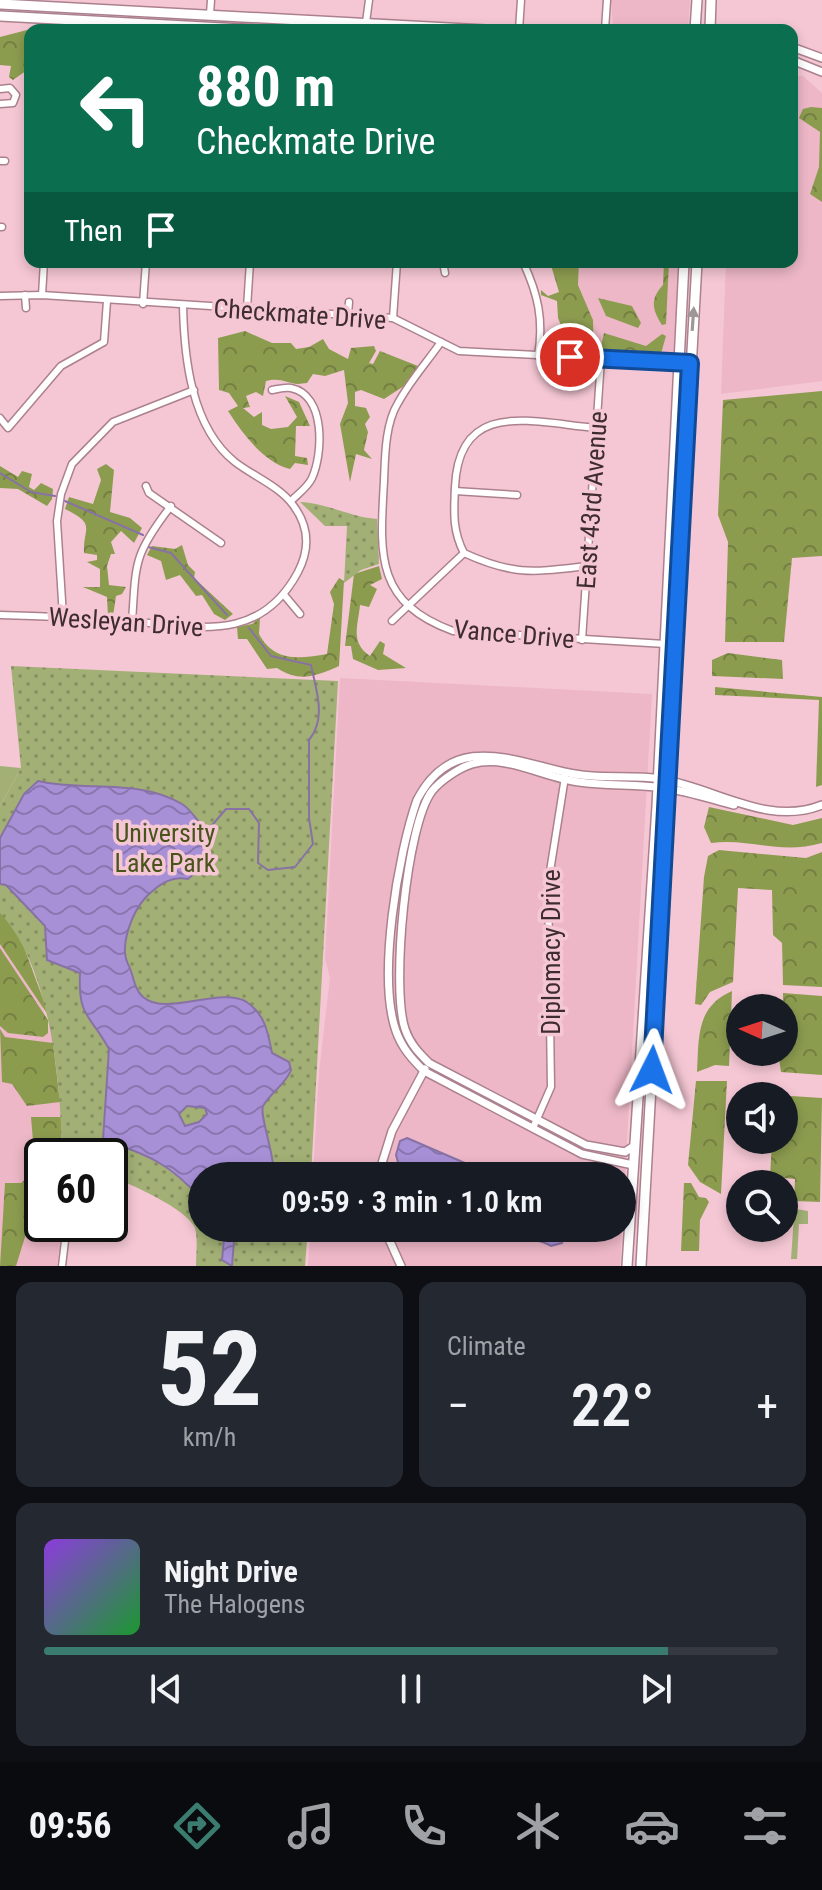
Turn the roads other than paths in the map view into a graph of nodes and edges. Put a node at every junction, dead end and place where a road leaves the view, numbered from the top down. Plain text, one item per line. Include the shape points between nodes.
1 (211, 0) edge
2 (369, 0) edge
3 (521, 0) edge
4 (607, 0) edge
5 (697, 0) edge
6 (711, 0) edge
7 (53, 3) edge
8 (0, 4) edge
9 (307, 8) dead end
10 (210, 14) junction
11 (0, 16) edge
12 (305, 20) junction
13 (51, 24) edge
14 (340, 24) edge
15 (366, 24) edge
16 (519, 24) edge
17 (605, 24) edge
18 (695, 24) edge
19 (710, 24) edge
20 (798, 49) edge
21 (822, 58) edge
22 (798, 62) edge
23 (822, 72) edge
24 (0, 89) edge
25 (0, 104) edge
26 (44, 268) edge
27 (146, 268) edge
28 (250, 268) edge
29 (397, 268) edge
30 (444, 268) edge
31 (526, 268) edge
32 (684, 268) edge
33 (696, 268) edge
34 (445, 273) dead end
35 (25, 295) junction
36 (42, 295) junction
37 (0, 296) edge
38 (107, 301) junction
39 (349, 302) dead end
40 (143, 304) junction
41 (183, 305) junction
42 (26, 308) dead end
43 (247, 308) junction
44 (348, 314) junction
45 (393, 318) junction
46 (441, 342) junction
47 (538, 356) junction
48 (601, 359) junction
49 (684, 363) junction
50 (194, 390) junction
51 (272, 390) dead end
52 (0, 418) edge
53 (597, 428) junction
54 (146, 486) dead end
55 (455, 491) junction
56 (517, 495) dead end
57 (291, 501) junction
58 (171, 506) junction
59 (221, 543) dead end
60 (464, 553) junction
61 (587, 566) junction
62 (285, 596) junction
63 (407, 607) junction
64 (300, 614) dead end
65 (0, 615) edge
66 (63, 617) junction
67 (392, 621) dead end
68 (132, 622) junction
69 (582, 640) junction
70 (668, 644) junction
71 (566, 776) junction
72 (662, 783) junction
73 (822, 805) edge
74 (429, 1063) junction
75 (424, 1071) junction
76 (537, 1120) junction
77 (533, 1128) junction
78 (634, 1146) junction
79 (382, 1162) edge
80 (619, 1162) edge
81 (633, 1162) edge
82 (65, 1242) edge
83 (390, 1242) edge
84 (628, 1242) edge
85 (62, 1266) edge
86 (401, 1266) edge
87 (627, 1266) edge
88 (641, 1266) edge

1 - 10 street
2 - 15 street
3 - 16 street
4 - 17 street
5 - 18 main road
6 - 19 main road
7 - 8 main road
7 - 10 main road
9 - 12 street
10 - 12 main road
11 - 13 main road
12 - 14 main road
20 - 21 street
22 - 23 street
24 - 25 street via 10,88 16,95 13,103
26 - 36 street
27 - 40 street
28 - 43 street
29 - 45 street
30 - 34 street
31 - 47 street via 538,294 543,330
32 - 49 main road
49 -> 33 main road
35 - 36 street, Checkmate Drive
35 - 37 street, Checkmate Drive
35 - 42 street
36 - 38 street, Checkmate Drive
38 - 40 street, Checkmate Drive
38 - 52 street via 104,342 61,366 8,428
39 - 44 street
40 - 41 street, Checkmate Drive
41 - 43 street, Checkmate Drive
41 - 50 street via 184,348
43 - 44 street, Checkmate Drive
44 - 45 street, Checkmate Drive
45 - 46 street, Checkmate Drive
46 - 47 street, Checkmate Drive via 459,351
46 - 63 street, Vance Drive via 396,405 385,449 381,553 389,581
47 - 48 street, Checkmate Drive
48 - 49 street, Checkmate Drive
48 - 53 street, East 43rd Avenue
49 - 70 main road
50 - 57 street via 212,436 233,460
50 - 66 street via 113,422 72,464 57,521
51 - 57 street via 292,388 306,396 320,433 311,481
53 - 55 street via 509,419 488,424 469,436 462,450
53 - 61 street, East 43rd Avenue
54 - 58 street
55 - 56 street
55 - 60 street via 454,524
57 - 62 street, Wesleyan Drive via 307,541 305,558
58 - 59 street
58 - 68 street via 136,558
60 - 61 street via 498,568 531,573
60 - 63 street
61 - 69 street, East 43rd Avenue
62 - 64 street
62 - 68 street, Wesleyan Drive via 259,615 215,629
63 - 67 street
63 - 69 street, Vance Drive via 429,623 453,631
65 - 66 street, Wesleyan Drive
66 - 68 street, Wesleyan Drive
69 - 70 street, Vance Drive
70 - 72 main road
71 - 72 street
71 - 74 street via 480,762 440,783 425,803 403,911 399,990 409,1039
71 - 75 street via 498,754 481,754 434,776 417,800 393,910 390,990 401,1043
71 - 76 street, Diplomacy Drive via 548,884 551,1087
72 - 73 street via 785,812
72 - 78 main road
72 - 88 main road
74 - 75 street
74 - 76 street
75 - 77 street
75 - 79 street via 390,1134
76 - 77 street, Diplomacy Drive
76 - 78 street via 600,1149 625,1152
77 - 80 street via 582,1154
78 - 81 main road
82 - 85 street
83 - 86 street
84 - 87 main road

